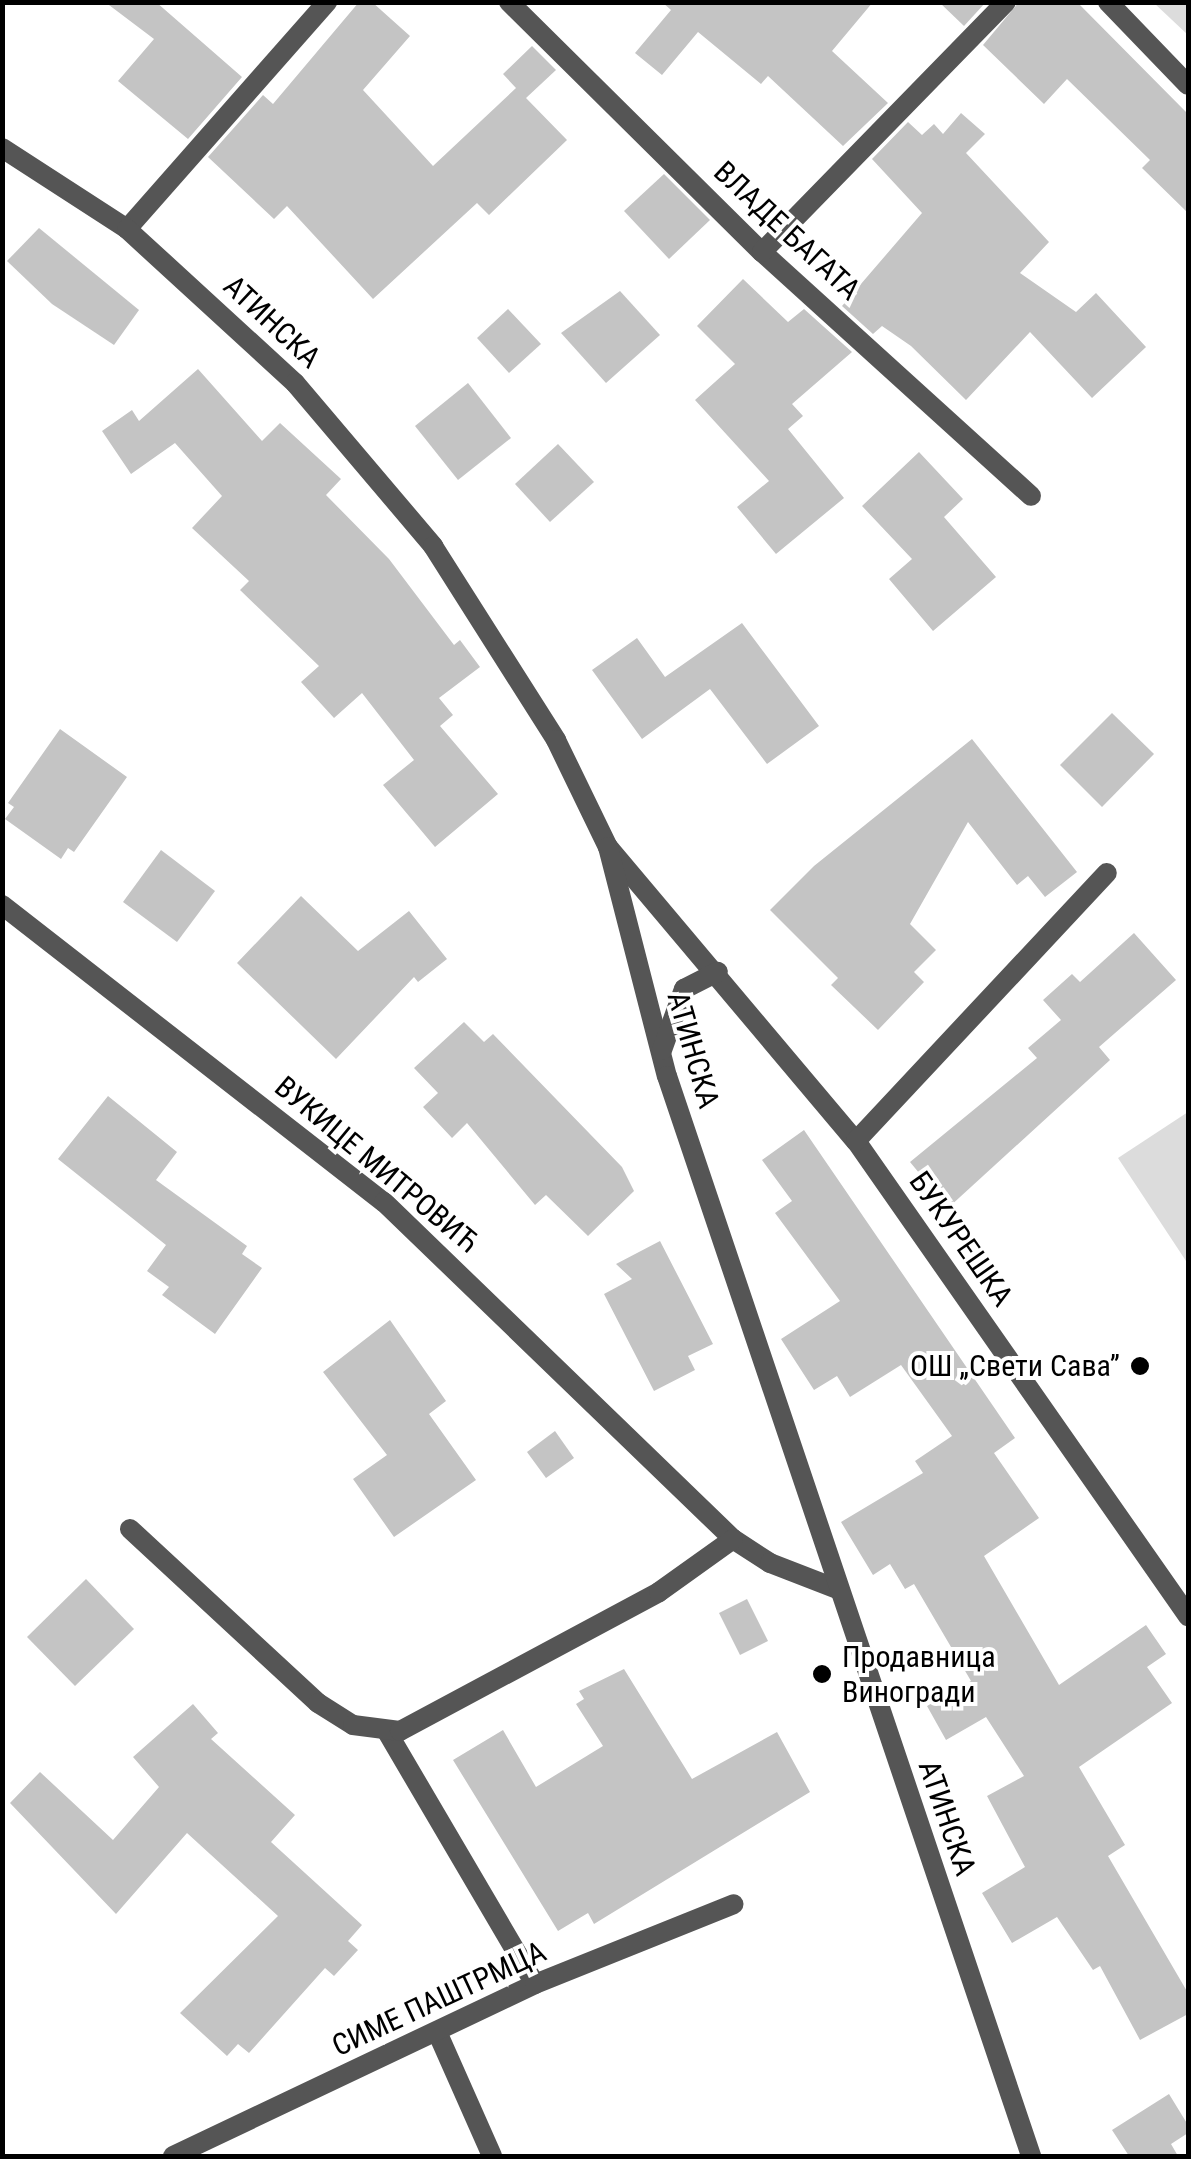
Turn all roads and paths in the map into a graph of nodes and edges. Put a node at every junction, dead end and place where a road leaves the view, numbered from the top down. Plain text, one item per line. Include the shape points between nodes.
1 (328, 2) edge
2 (509, 2) edge
3 (1006, 2) edge
4 (1108, 2) edge
5 (1188, 85) edge
6 (2, 148) edge
7 (127, 229) junction
8 (762, 252) junction
9 (1031, 496) dead end
10 (608, 848) junction
11 (1107, 873) dead end
12 (2, 905) edge
13 (718, 972) junction
14 (660, 1054) junction
15 (856, 1142) junction
16 (130, 1529) dead end
17 (733, 1540) junction
18 (837, 1588) junction
19 (1188, 1616) edge
20 (386, 1730) junction
21 (734, 1904) dead end
22 (535, 1984) junction
23 (438, 2034) junction
24 (173, 2156) edge
25 (492, 2156) edge
26 (1031, 2156) edge

1 - 7 street
2 - 8 street, ВЛАДЕ БАГАТА
3 - 8 street
4 - 5 street
6 - 7 street, АТИНСКА
7 - 10 street, АТИНСКА via 295,383 433,546 556,740
8 - 9 street, ВЛАДЕ БАГАТА
10 - 13 street, БУКУРЕШКА
10 - 14 street, АТИНСКА
11 - 15 street
12 - 17 street, ВУКИЦЕ МИТРОВИЋ via 384,1202
13 - 14 street via 684,989
13 - 15 street, БУКУРЕШКА
14 - 18 street, АТИНСКА
15 - 19 street, БУКУРЕШКА
16 - 20 street via 318,1703 353,1725
17 - 18 street, ВУКИЦЕ МИТРОВИЋ via 770,1563
17 - 20 street via 659,1592 423,1721
18 - 26 street, АТИНСКА
20 - 22 street
21 - 22 street, СИМЕ ПАШТРМЦА
22 - 23 street, СИМЕ ПАШТРМЦА
23 - 24 street, СИМЕ ПАШТРМЦА
23 - 25 street

